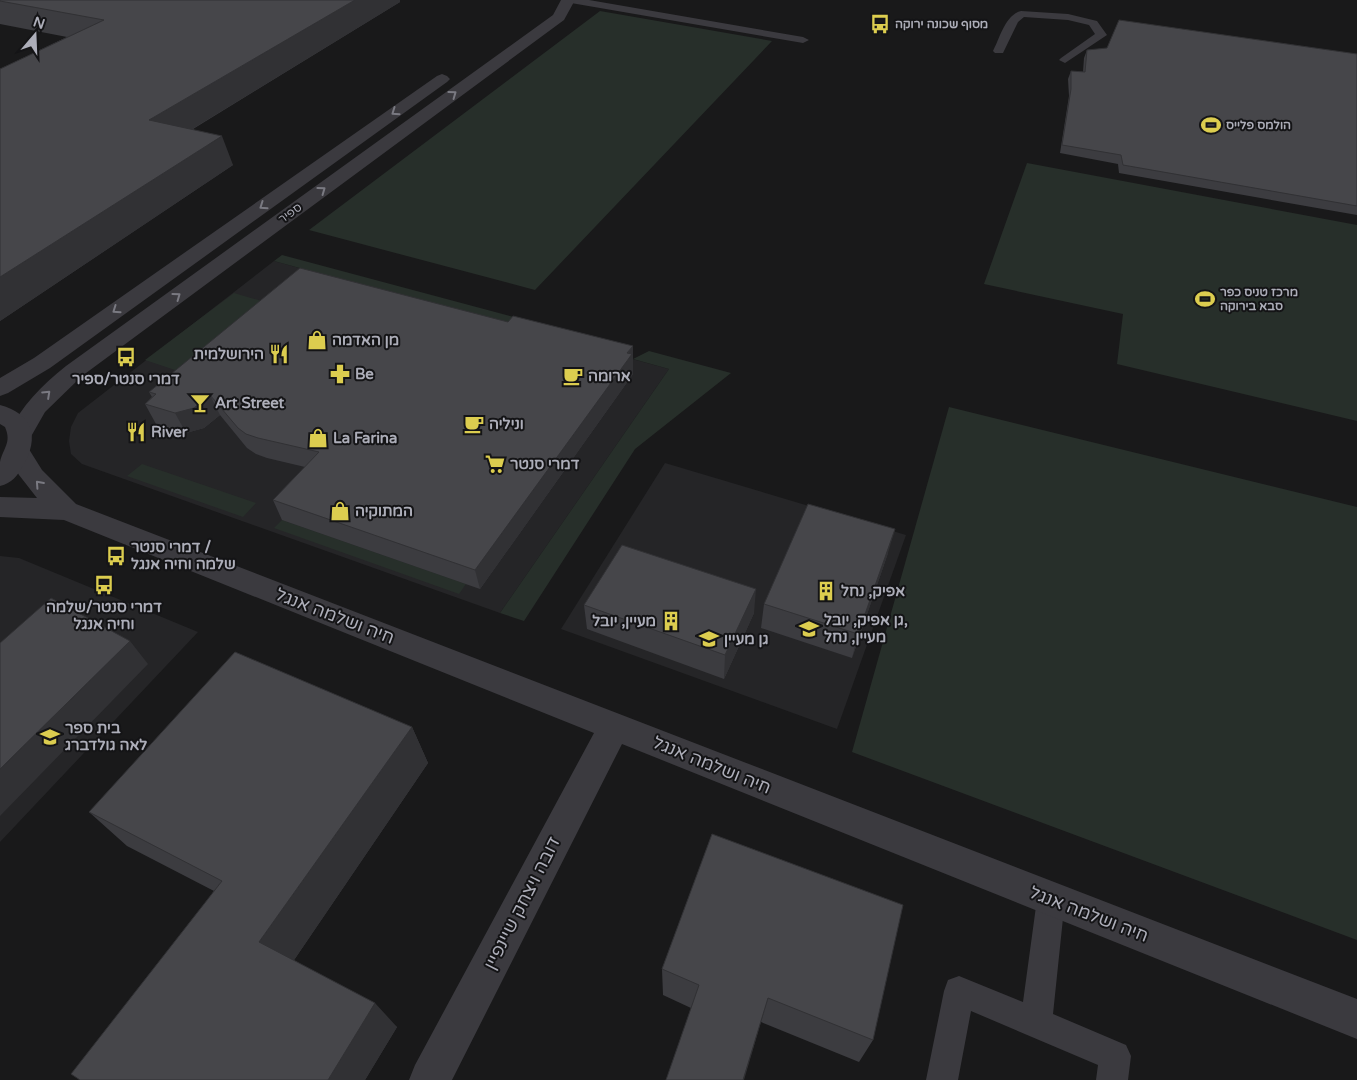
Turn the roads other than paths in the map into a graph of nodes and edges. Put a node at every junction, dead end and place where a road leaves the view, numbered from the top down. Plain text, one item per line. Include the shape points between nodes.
1 (569, 0) edge
2 (528, 18) dead end
3 (803, 40) dead end
4 (1000, 51) dead end
5 (1065, 60) dead end
6 (455, 70) dead end
7 (0, 388) edge
8 (0, 413) edge
9 (19, 443) junction
10 (0, 477) edge
11 (0, 507) edge
12 (67, 511) junction
13 (614, 727) junction
14 (1051, 899) junction
15 (1357, 1019) edge
16 (1036, 1024) junction
17 (430, 1080) edge
18 (942, 1080) edge
19 (1112, 1080) edge

1 - 2 street
1 - 3 lane
9 -> 1 street, ספיר via 28,417 44,396 74,371 559,17
4 - 5 lane via 1013,20 1021,14 1092,23 1102,35
6 -> 7 street, ספיר via 42,363
8 - 9 street, חיה ושלמה אנגל via 13,421
9 - 10 street, ספיר via 8,469
12 -> 9 street, חיה ושלמה אנגל via 38,484 24,464
11 - 12 street, חיה ושלמה אנגל
12 - 13 street, חיה ושלמה אנגל
13 - 14 street, חיה ושלמה אנגל
13 - 17 street, דובה ויצחק שיינפיין
14 - 15 street, חיה ושלמה אנגל
14 - 16 lane
16 - 18 lane via 959,991
16 - 19 lane via 1115,1056

